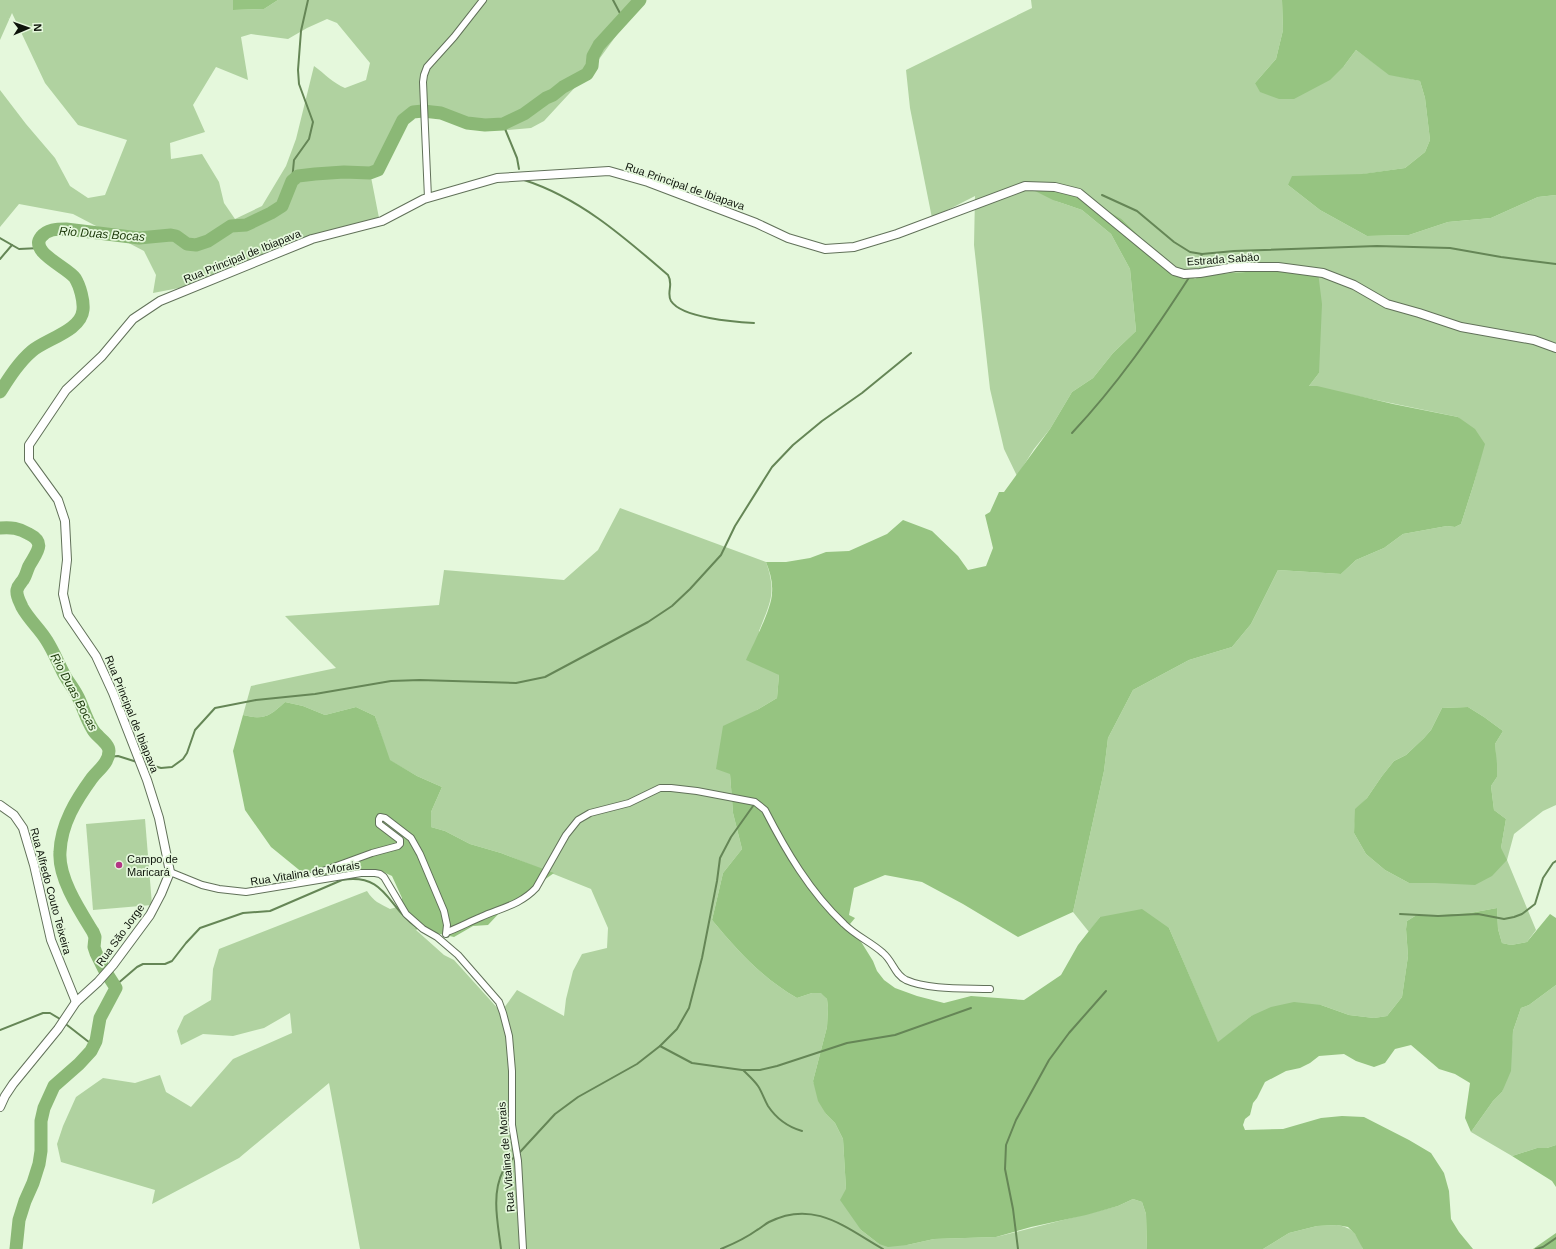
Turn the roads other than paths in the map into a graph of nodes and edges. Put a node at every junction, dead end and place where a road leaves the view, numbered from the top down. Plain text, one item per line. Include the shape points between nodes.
1 (483, 0) edge
2 (428, 198) junction
3 (960, 211) joint
4 (1556, 348) edge
5 (0, 805) edge
6 (170, 872) junction
7 (294, 884) junction
8 (447, 932) junction
9 (442, 941) junction
10 (990, 989) dead end
11 (76, 1002) junction
12 (0, 1107) edge
13 (523, 1249) edge

1 - 2 street via 425,72 423,79
2 - 3 street, Rua Principal de Ibiapava via 497,178 609,172 648,182 756,223 788,238 825,249 854,247
2 - 6 street, Rua Principal de Ibiapava via 382,221 312,239 160,300 133,319 102,356 66,390 29,445 29,460 58,500 65,521 66,560 63,594 68,615 96,656 114,693 159,818
3 - 4 street, Estrada Sabäo via 1025,186 1055,187 1079,193 1174,271 1184,274 1235,267 1278,267 1323,273 1354,285 1387,304 1461,327 1534,340
5 - 11 street, Rua Alfredo Couto Teixeira via 14,814 23,828 34,865 50,940
6 - 7 street, Rua Vitalina de Morais via 202,885 237,892
6 - 11 street, Rua São Jorge via 150,915 113,966
7 - 8 street via 320,872 398,846 400,840 379,824 378,819 385,818 411,838 420,854 444,911
7 - 9 street, Rua Vitalina de Morais via 361,873 380,874 387,880 402,910 423,929
8 - 9 street
8 - 10 street via 522,901 531,894 566,835 581,818 590,813 629,803 660,788 671,788 741,799 760,805 792,860 822,902 854,932 885,954 895,971 906,980 937,986
9 - 13 street, Rua Vitalina de Morais via 472,971 498,1002 503,1013 509,1036 512,1125 518,1161
11 - 12 street via 58,1029 12,1084

